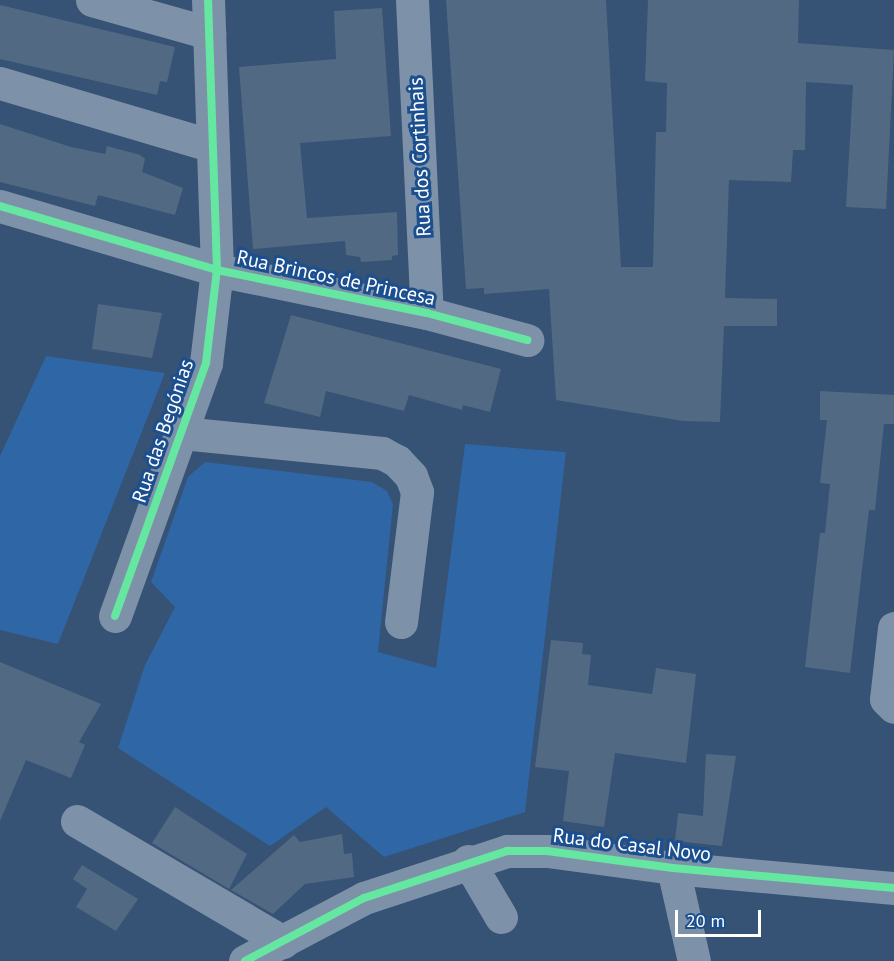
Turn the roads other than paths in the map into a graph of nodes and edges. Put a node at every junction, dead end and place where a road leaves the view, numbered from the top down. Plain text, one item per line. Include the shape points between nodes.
1 (92, 0) edge
2 (208, 0) edge
3 (412, 0) edge
4 (209, 33) junction
5 (0, 83) edge
6 (213, 146) junction
7 (0, 206) edge
8 (217, 270) junction
9 (427, 313) junction
10 (527, 340) dead end
11 (182, 433) junction
12 (116, 616) dead end
13 (401, 622) dead end
14 (894, 628) edge
15 (894, 707) edge
16 (77, 821) dead end
17 (468, 861) junction
18 (673, 868) junction
19 (894, 888) edge
20 (501, 917) dead end
21 (284, 942) junction
22 (245, 961) edge
23 (694, 961) edge

1 - 4 street
2 - 4 street, Rua das Begónias
3 - 9 street, Rua dos Cortinhais
4 - 6 street, Rua das Begónias
5 - 6 street
6 - 8 street, Rua das Begónias
7 - 8 street, Rua Brincos de Princesa
8 - 9 street, Rua Brincos de Princesa
8 - 11 street, Rua das Begónias via 206,363
9 - 10 street, Rua Brincos de Princesa
11 - 12 street, Rua das Begónias
11 - 13 street via 382,453 398,461 411,476 417,492
14 - 15 street via 886,699
16 - 21 street
17 - 18 street, Rua do Casal Novo via 507,851 547,851
17 - 20 street
17 - 21 street, Rua do Casal Novo via 364,898
18 - 19 street, Rua do Casal Novo
18 - 23 street
21 - 22 street, Rua do Casal Novo

